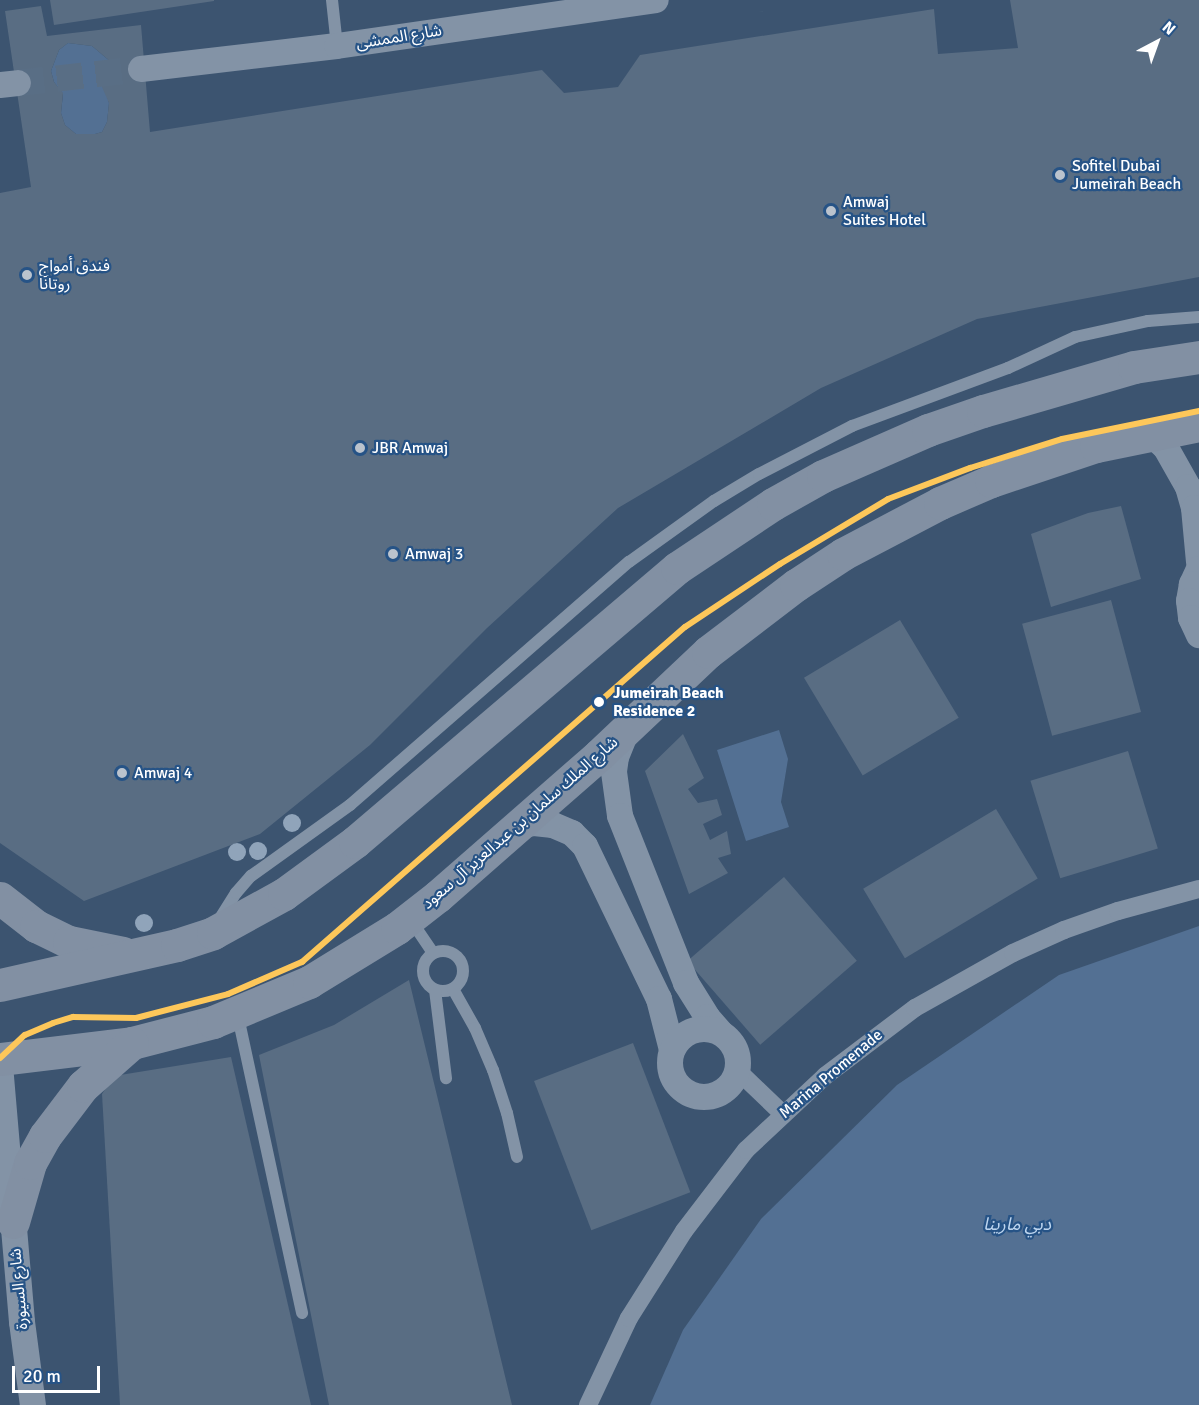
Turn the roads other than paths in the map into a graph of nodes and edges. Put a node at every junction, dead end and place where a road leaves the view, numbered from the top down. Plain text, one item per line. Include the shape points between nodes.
1 (332, 0) edge
2 (656, 0) edge
3 (337, 46) junction
4 (141, 69) tunnel mouth
5 (1199, 317) edge
6 (1199, 357) edge
7 (1199, 425) edge
8 (1150, 433) junction
9 (1199, 562) edge
10 (1199, 569) edge
11 (1199, 635) edge
12 (627, 730) junction
13 (516, 827) junction
14 (1199, 890) edge
15 (0, 898) edge
16 (409, 919) junction
17 (213, 933) junction
18 (433, 953) junction
19 (140, 955) junction
20 (0, 985) edge
21 (453, 989) junction
22 (435, 990) junction
23 (237, 1012) junction
24 (720, 1032) junction
25 (132, 1043) junction
26 (672, 1050) junction
27 (0, 1059) edge
28 (0, 1065) edge
29 (738, 1071) junction
30 (446, 1078) dead end
31 (782, 1113) junction
32 (517, 1157) dead end
33 (13, 1222) junction
34 (302, 1313) dead end
35 (33, 1405) edge
36 (588, 1405) edge

1 - 3 lane
2 - 3 street, شارع الممشى
3 - 4 street, شارع الممشى
5 - 17 lane via 1148,321 1075,337 1008,368 852,426 714,501 629,562 350,805 251,876 236,893
6 - 17 main road via 1134,367 950,422 875,452 773,504 677,568 632,604 337,855 284,894
7 - 8 main road, شارع الملك سلمان بن عبدالعزيز آل سعود
8 - 9 street via 1166,448 1188,487
8 - 12 main road, شارع الملك سلمان بن عبدالعزيز آل سعود via 1043,462 991,481 843,554 708,652
10 - 11 street via 1189,601
12 - 13 main road, شارع الملك سلمان بن عبدالعزيز آل سعود
12 - 24 street via 614,772 620,816 686,983
13 - 16 main road, شارع الملك سلمان بن عبدالعزيز آل سعود
13 - 26 street via 534,823 554,825 572,833 585,846 659,999
14 - 31 street, Marina Promenade via 1064,930 963,978 868,1040
15 - 19 main road via 36,926 69,942
16 - 18 lane
16 - 23 main road, شارع الملك سلمان بن عبدالعزيز آل سعود via 309,981
17 - 19 main road
18 - 21 lane via 451,952 463,965 459,983
18 - 22 lane via 422,968 428,985
19 - 20 main road
21 - 22 lane
21 - 32 lane via 493,1070
22 - 30 lane
23 - 25 main road, شارع الملك سلمان بن عبدالعزيز آل سعود
23 - 34 lane
24 - 26 street via 697,1029 687,1033
24 - 29 street via 735,1048
25 - 27 main road, شارع الملك سلمان بن عبدالعزيز آل سعود
25 - 33 main road via 83,1086 45,1136 27,1173
26 - 29 street via 670,1072 683,1091 693,1096 716,1096 734,1082
28 - 33 street, شارع السيورة
29 - 31 street
31 - 36 street, Marina Promenade via 714,1190 661,1265 629,1318
33 - 35 street, شارع السيورة

